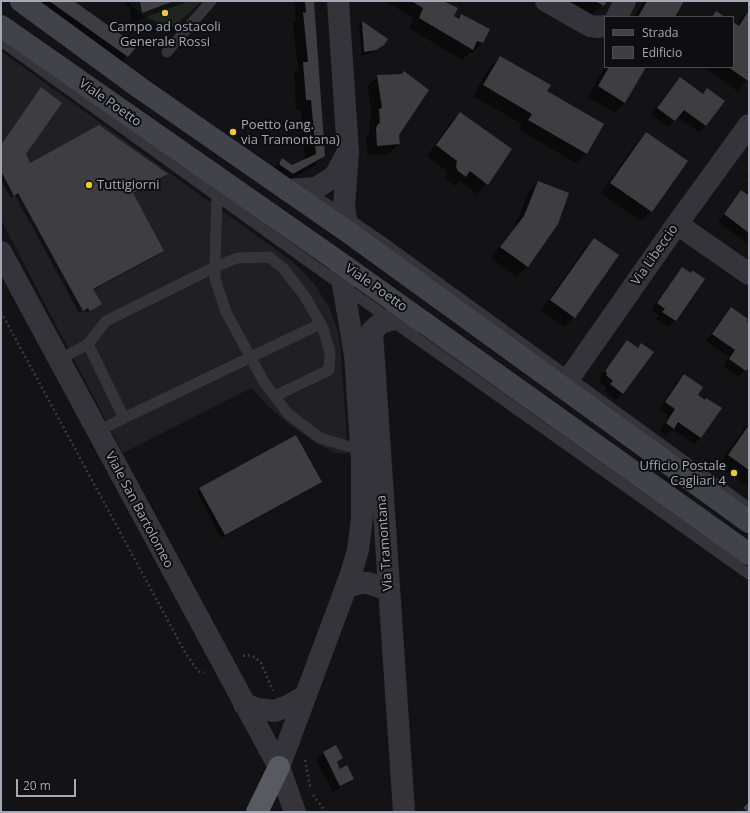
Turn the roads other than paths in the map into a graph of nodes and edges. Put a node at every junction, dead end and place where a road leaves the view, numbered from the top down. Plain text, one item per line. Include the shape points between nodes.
1 (21, 1) edge
2 (33, 1) edge
3 (211, 1) edge
4 (338, 1) edge
5 (546, 1) edge
6 (626, 1) edge
7 (618, 16) edge
8 (1, 26) edge
9 (604, 26) edge
10 (1, 41) edge
11 (167, 52) dead end
12 (749, 125) edge
13 (348, 152) junction
14 (217, 187) junction
15 (296, 190) junction
16 (347, 224) junction
17 (677, 224) junction
18 (1, 252) edge
19 (339, 262) junction
20 (215, 267) junction
21 (749, 274) edge
22 (343, 286) junction
23 (391, 320) junction
24 (425, 323) junction
25 (320, 324) junction
26 (88, 344) junction
27 (251, 356) junction
28 (59, 360) junction
29 (566, 382) junction
30 (275, 396) junction
31 (124, 418) junction
32 (98, 432) junction
33 (361, 450) junction
34 (749, 508) edge
35 (749, 522) edge
36 (749, 554) edge
37 (749, 574) edge
38 (346, 586) junction
39 (388, 592) junction
40 (305, 696) junction
41 (244, 704) junction
42 (279, 767) junction
43 (292, 808) edge
44 (258, 812) edge
45 (404, 812) edge

1 - 15 main road via 140,88
2 - 15 lane
3 - 11 lane
4 - 13 street
5 - 9 street via 590,26
6 - 7 street
8 - 14 main road, Viale Poetto
10 - 14 lane
12 - 17 street, Via Libeccio
13 - 15 street via 335,176 316,188
13 - 16 street via 344,207
14 - 19 main road, Viale Poetto
14 - 20 lane
14 - 22 lane
15 - 16 main road
16 - 29 main road
17 - 21 street
17 - 29 street, Via Libeccio
18 - 28 street, Viale San Bartolomeo
19 - 22 street, Via Tramontana
19 - 24 main road, Viale Poetto
20 - 25 lane via 237,258 269,257 283,268 304,295
20 - 26 lane via 106,320
20 - 27 lane via 215,279 226,312
22 - 23 lane
22 - 33 street, Via Tramontana via 355,355
23 - 24 street, Via Tramontana via 397,318
23 - 37 lane
23 - 39 street, Via Tramontana via 381,323 372,331
24 - 36 main road, Viale Poetto
25 - 27 lane
25 - 30 lane via 330,353 328,370
26 - 28 lane
26 - 31 lane
27 - 30 lane via 264,382
27 - 31 lane
28 - 32 street, Viale San Bartolomeo
29 - 34 lane
29 - 35 main road
30 - 33 lane via 288,414 320,438
31 - 32 lane
32 - 41 street, Viale San Bartolomeo
33 - 38 street, Via Tramontana via 362,518 358,550
38 - 39 street via 368,583
38 - 40 street, Via Tramontana
39 - 45 street, Via Tramontana
40 - 41 street via 275,710 258,709
40 - 42 street
41 - 42 street, Viale San Bartolomeo
42 - 43 street, Viale San Bartolomeo
42 - 44 highway

